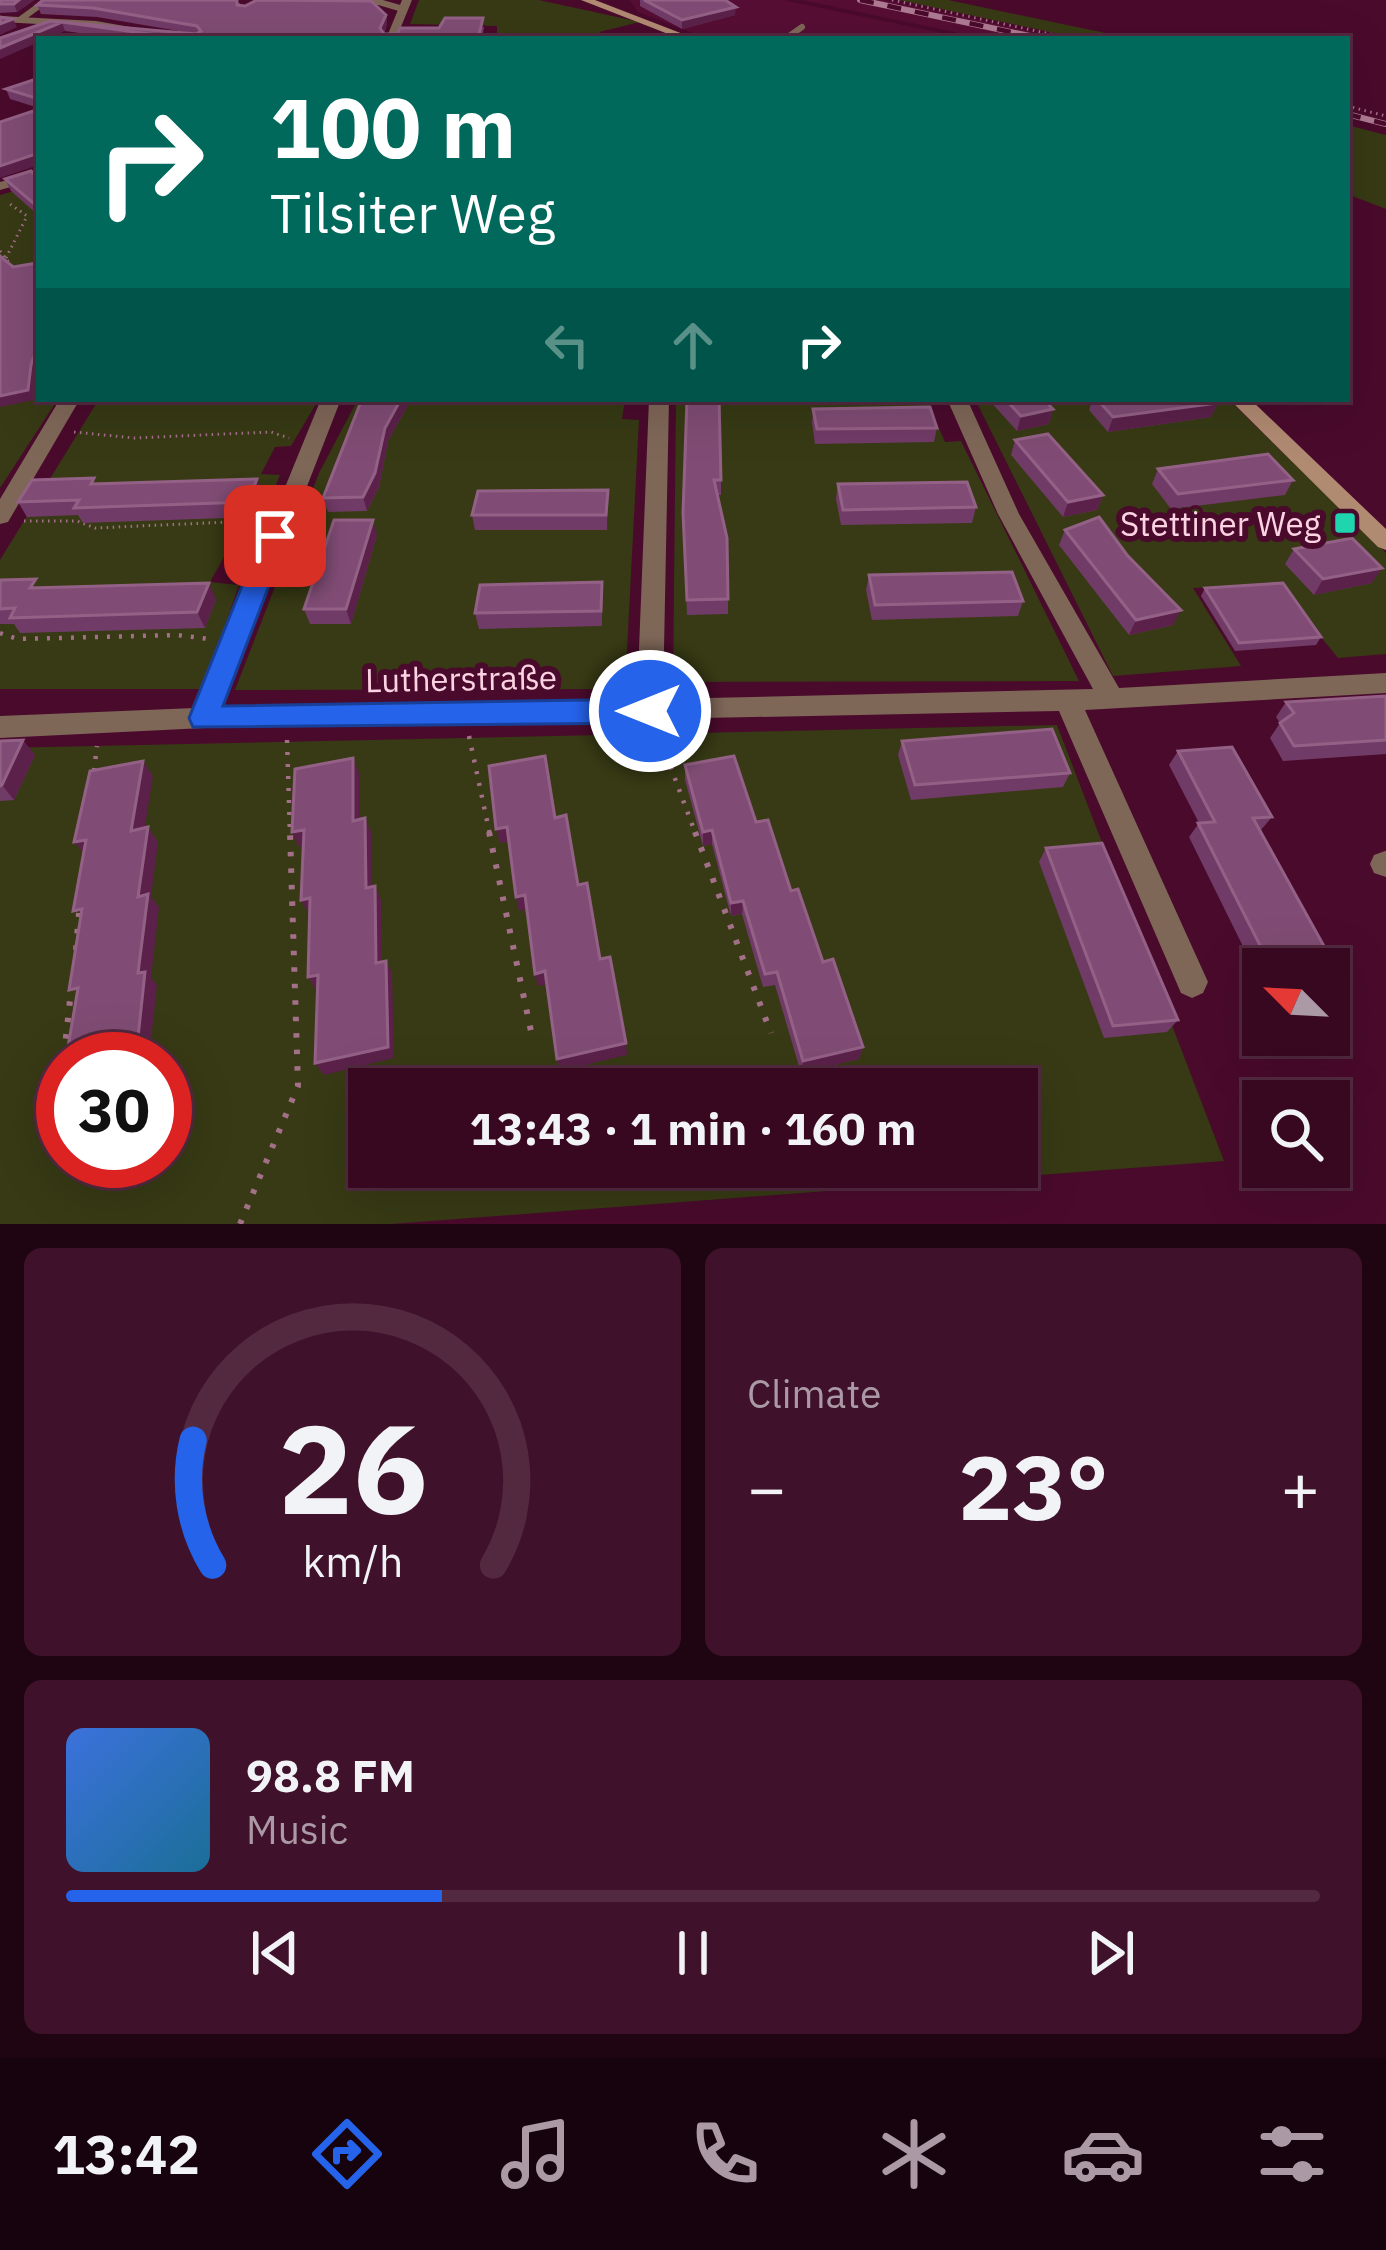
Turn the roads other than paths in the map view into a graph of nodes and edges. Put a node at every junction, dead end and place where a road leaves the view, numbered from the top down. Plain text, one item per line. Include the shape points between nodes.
1 (47, 0) edge
2 (612, 0) edge
3 (383, 1) edge
4 (572, 1) edge
5 (590, 1) edge
6 (344, 2) edge
7 (405, 4) edge
8 (623, 12) junction
9 (0, 19) edge
10 (21, 19) junction
11 (55, 21) junction
12 (802, 27) dead end
13 (18, 36) edge
14 (171, 36) edge
15 (392, 36) edge
16 (683, 36) edge
17 (789, 36) edge
18 (36, 177) edge
19 (0, 186) edge
20 (68, 402) edge
21 (330, 402) edge
22 (658, 402) edge
23 (958, 402) edge
24 (1242, 402) edge
25 (10, 519) edge
26 (1386, 542) edge
27 (1386, 683) edge
28 (1111, 698) junction
29 (1068, 701) junction
30 (650, 711) junction
31 (204, 718) junction
32 (0, 727) edge
33 (1192, 982) dead end

1 - 10 lane
2 - 8 street
3 - 6 lane
3 - 7 lane
4 - 5 street
5 - 8 street
7 - 15 street
8 - 16 street
9 - 10 street
10 - 11 street
11 - 13 street
11 - 14 street
12 - 17 lane
18 - 19 street
20 - 25 street
21 - 31 street
22 - 30 street
23 - 28 street via 1023,544
24 - 26 street
27 - 28 street, Lutherstraße
28 - 29 street, Lutherstraße
29 - 30 street, Lutherstraße
29 - 33 street
30 - 31 street, Lutherstraße
31 - 32 street, Lutherstraße

